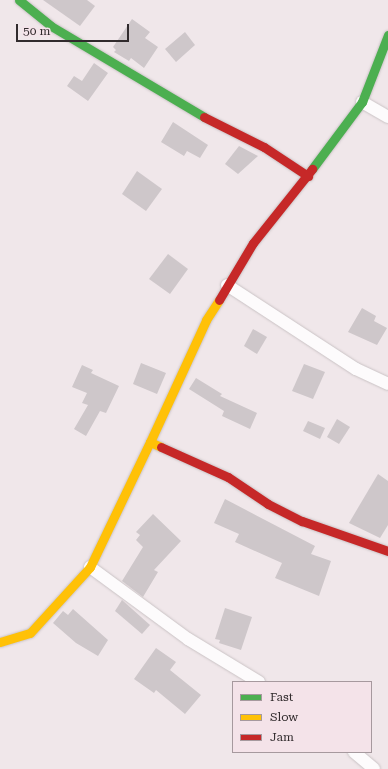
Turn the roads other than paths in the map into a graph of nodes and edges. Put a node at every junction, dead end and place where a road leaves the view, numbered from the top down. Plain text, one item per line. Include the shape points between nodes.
1 (20, 0) edge
2 (388, 35) edge
3 (362, 102) junction
4 (388, 117) edge
5 (308, 176) junction
6 (227, 285) junction
7 (388, 384) edge
8 (150, 442) junction
9 (388, 551) edge
10 (90, 567) junction
11 (0, 642) edge
12 (257, 681) edge
13 (355, 753) edge
14 (374, 769) edge

1 - 5 street via 51,26 200,115 264,147
2 - 3 street
3 - 4 street
3 - 5 street via 343,132
5 - 6 street via 253,243
6 - 7 street via 356,369
6 - 8 street via 206,320
8 - 9 street via 228,477 268,504 302,520
8 - 10 street
10 - 11 street via 30,633
10 - 12 street via 188,638
13 - 14 street

